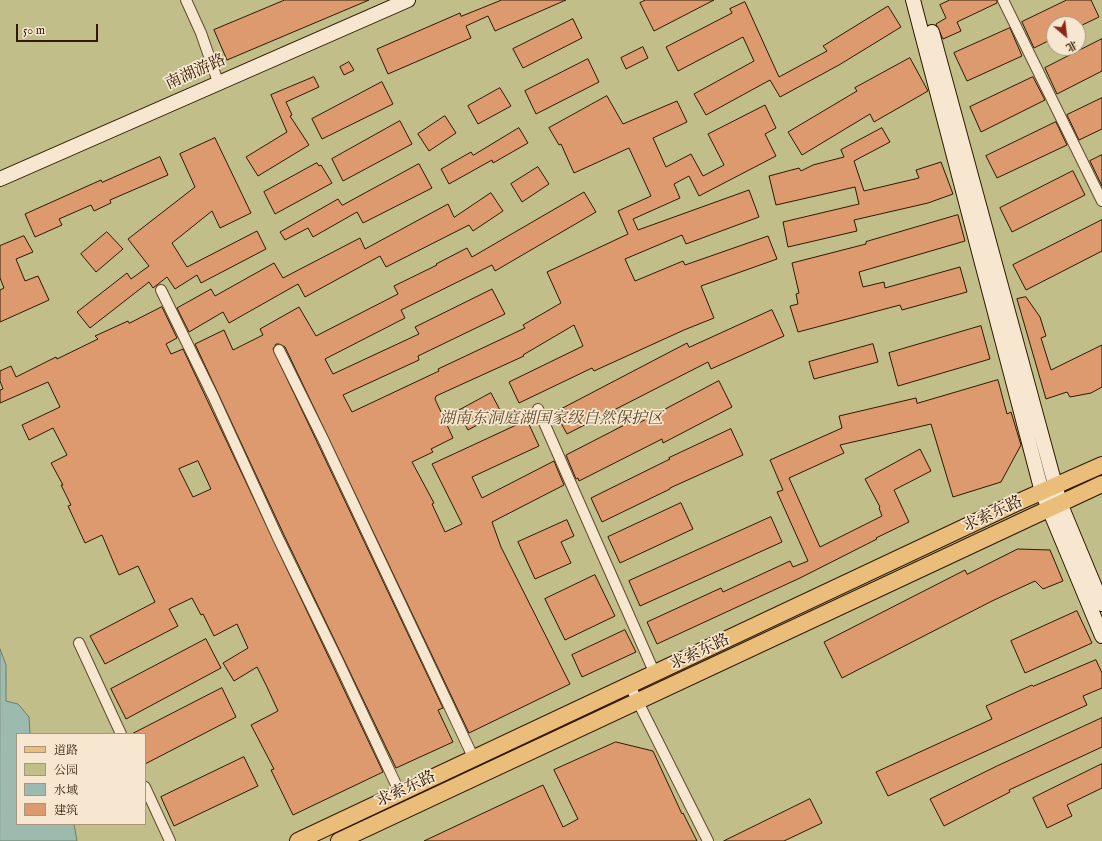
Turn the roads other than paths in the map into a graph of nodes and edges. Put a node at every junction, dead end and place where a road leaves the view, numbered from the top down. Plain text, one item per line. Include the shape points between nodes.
1 (186, 0) edge
2 (408, 0) edge
3 (913, 0) edge
4 (923, 0) edge
5 (1003, 0) edge
6 (218, 82) junction
7 (0, 179) edge
8 (1102, 201) edge
9 (161, 290) dead end
10 (280, 350) dead end
11 (538, 409) dead end
12 (1102, 465) edge
13 (1102, 484) edge
14 (1049, 490) junction
15 (1054, 506) junction
16 (1102, 604) edge
17 (1102, 636) edge
18 (79, 643) dead end
19 (655, 674) junction
20 (630, 686) junction
21 (637, 702) junction
22 (121, 733) edge
23 (474, 759) junction
24 (146, 789) edge
25 (400, 793) junction
26 (170, 841) edge
27 (298, 841) edge
28 (339, 841) edge
29 (708, 841) edge

1 - 6 street
2 - 6 main road, 南湖游路
3 - 14 main road
4 - 14 main road
5 - 8 street
6 - 7 main road, 南湖游路
9 - 25 street
10 - 23 street
11 - 19 street
12 - 14 main road, 求索东路
13 - 15 main road, 求索东路
14 - 15 main road
14 - 19 main road, 求索东路
15 - 16 main road
15 - 17 main road
15 - 21 main road, 求索东路
18 - 22 street
19 - 20 main road, 求索东路
20 - 21 street
20 - 23 main road, 求索东路
21 - 28 main road, 求索东路
21 - 29 street
23 - 25 main road, 求索东路
24 - 26 street
25 - 27 main road, 求索东路

